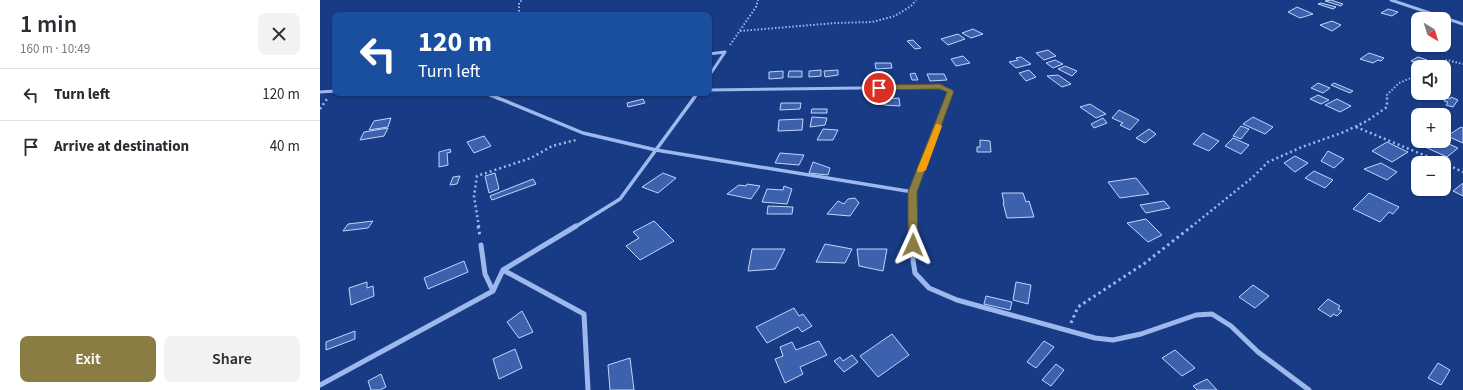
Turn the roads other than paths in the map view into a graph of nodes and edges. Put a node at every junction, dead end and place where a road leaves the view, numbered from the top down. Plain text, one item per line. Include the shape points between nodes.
1 (1391, 0) edge
2 (1463, 24) edge
3 (712, 54) edge
4 (712, 72) edge
5 (712, 90) edge
6 (332, 91) edge
7 (320, 92) edge
8 (492, 96) edge
9 (696, 96) edge
10 (656, 150) junction
11 (913, 192) junction
12 (481, 245) road end
13 (503, 270) junction
14 (493, 291) junction
15 (320, 385) edge
16 (588, 390) edge
17 (1309, 390) edge

1 - 2 street
3 - 4 street via 725,52
5 - 11 street via 946,88 951,93
6 - 7 street
8 - 10 street via 583,133
9 - 10 street
10 - 11 street
10 - 13 street via 620,199
11 - 17 street via 915,273 922,282 938,292 957,300 1095,338 1113,340 1141,334 1196,315 1212,314 1231,326 1258,352
12 - 14 street via 486,274
13 - 14 street
13 - 16 street via 584,314
14 - 15 street

